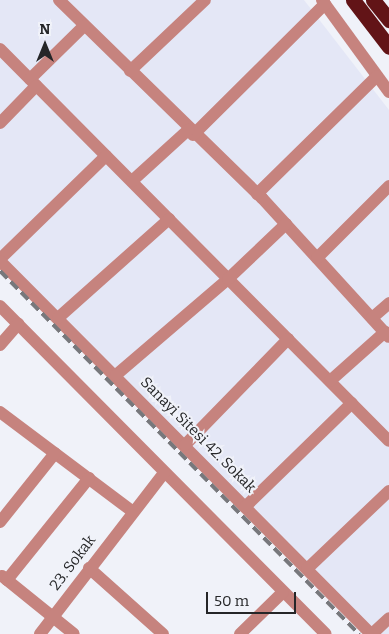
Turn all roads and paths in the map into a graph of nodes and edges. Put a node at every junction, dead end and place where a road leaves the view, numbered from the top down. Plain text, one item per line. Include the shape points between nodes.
1 (205, 0) edge
2 (353, 0) edge
3 (373, 0) edge
4 (323, 2) edge
5 (67, 3) edge
6 (389, 20) edge
7 (84, 26) junction
8 (389, 47) edge
9 (0, 49) edge
10 (130, 71) junction
11 (377, 76) junction
12 (33, 82) junction
13 (389, 92) edge
14 (0, 123) edge
15 (191, 132) junction
16 (106, 156) junction
17 (132, 181) junction
18 (389, 186) edge
19 (257, 194) junction
20 (168, 219) junction
21 (286, 224) junction
22 (317, 258) junction
23 (0, 260) edge
24 (228, 279) junction
25 (389, 303) edge
26 (0, 306) edge
27 (58, 318) junction
28 (372, 318) junction
29 (18, 324) junction
30 (387, 334) edge
31 (288, 339) junction
32 (0, 346) edge
33 (116, 375) junction
34 (330, 381) junction
35 (352, 404) junction
36 (0, 412) edge
37 (389, 441) edge
38 (185, 445) junction
39 (55, 453) junction
40 (164, 473) junction
41 (89, 478) junction
42 (389, 491) edge
43 (246, 507) junction
44 (132, 511) junction
45 (0, 522) edge
46 (89, 568) junction
47 (307, 569) junction
48 (3, 578) edge
49 (283, 592) junction
50 (52, 617) junction
51 (389, 618) edge
52 (40, 634) edge
53 (74, 634) edge
54 (162, 634) edge
55 (240, 634) edge
56 (326, 634) edge
57 (371, 634) edge

1 - 10 street
2 - 8 highway
3 - 6 highway
4 - 11 street
4 - 15 street
5 - 7 street
7 - 10 street
7 - 12 street
9 - 12 street
10 - 15 street
11 - 13 street
11 - 19 street
12 - 14 street
12 - 16 street
15 - 17 street
15 - 19 street
16 - 17 street
16 - 23 street
17 - 20 street
18 - 22 street
19 - 21 street
20 - 24 street
20 - 27 street
21 - 22 street
21 - 24 street
22 - 28 street
23 - 27 street, Sanayi Sitesi 42. Sokak
24 - 31 street
24 - 33 street
25 - 28 street
26 - 29 street
27 - 33 street, Sanayi Sitesi 42. Sokak
28 - 30 street
29 - 32 street
29 - 40 street
30 - 34 street
31 - 34 street
31 - 38 street
33 - 38 street, Sanayi Sitesi 42. Sokak
34 - 35 street
35 - 37 street
35 - 43 street
36 - 39 street
38 - 43 street, Sanayi Sitesi 42. Sokak
39 - 41 street
39 - 45 street
40 - 44 street, 23. Sokak
40 - 49 street
41 - 44 street
41 - 48 street
42 - 47 street
43 - 47 street, Sanayi Sitesi 42. Sokak
44 - 46 street, 23. Sokak
46 - 50 street, 23. Sokak
46 - 54 street
47 - 57 street, Sanayi Sitesi 42. Sokak
48 - 50 street
49 - 55 street
49 - 56 street
50 - 52 street, 23. Sokak
50 - 53 street
51 - 57 street

